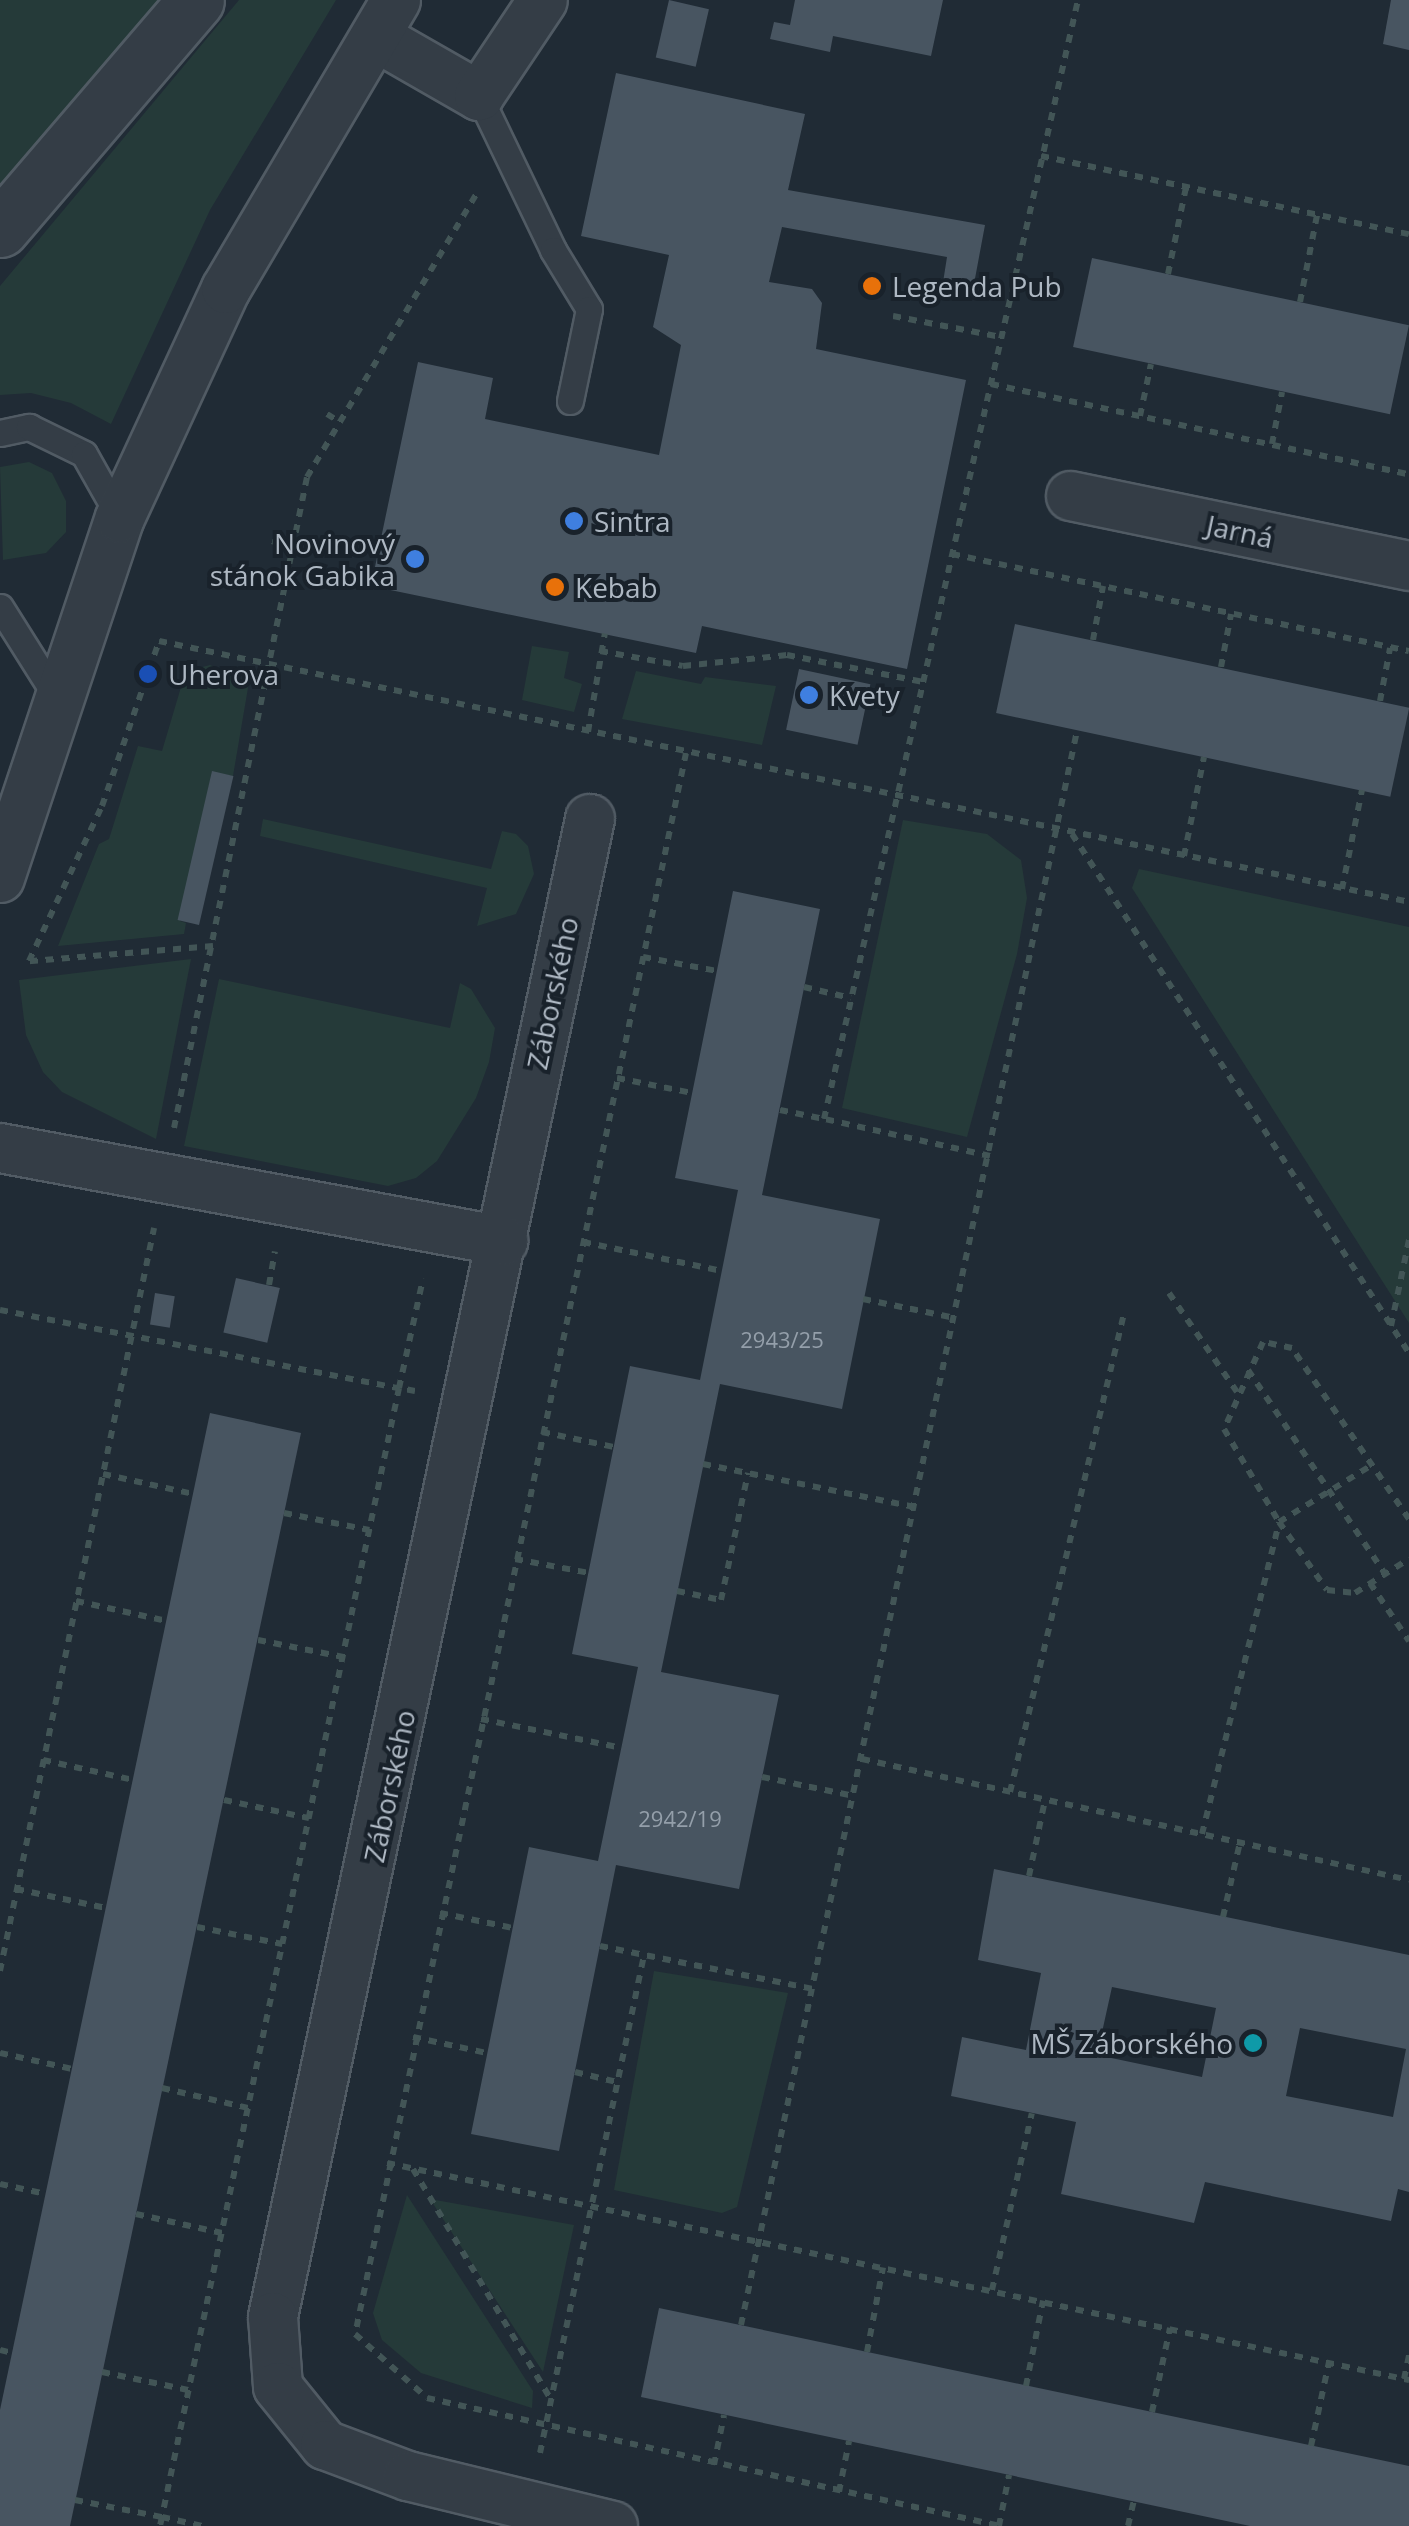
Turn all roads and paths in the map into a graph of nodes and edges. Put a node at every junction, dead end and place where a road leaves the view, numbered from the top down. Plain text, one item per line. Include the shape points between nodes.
1 (196, 0) edge
2 (544, 0) edge
3 (1078, 0) edge
4 (386, 19) edge
5 (479, 96) junction
6 (502, 150) junction
7 (1041, 156) junction
8 (1186, 187) junction
9 (1317, 214) junction
10 (0, 229) edge
11 (1409, 234) edge
12 (1168, 274) dead end
13 (1300, 302) dead end
14 (893, 316) dead end
15 (1001, 336) junction
16 (1150, 364) dead end
17 (991, 384) junction
18 (1282, 392) dead end
19 (570, 402) dead end
20 (327, 414) dead end
21 (1140, 416) junction
22 (340, 422) junction
23 (0, 433) edge
24 (1272, 444) junction
25 (1409, 474) edge
26 (1071, 496) dead end
27 (120, 518) junction
28 (272, 541) dead end
29 (293, 547) junction
30 (952, 554) junction
31 (1409, 566) edge
32 (1103, 586) junction
33 (0, 607) edge
34 (1231, 614) junction
35 (605, 634) dead end
36 (1092, 640) dead end
37 (1390, 647) junction
38 (600, 650) junction
39 (1409, 651) edge
40 (268, 666) junction
41 (1221, 667) dead end
42 (923, 682) junction
43 (56, 696) junction
44 (1380, 700) dead end
45 (1077, 730) dead end
46 (588, 732) junction
47 (686, 753) junction
48 (1204, 757) dead end
49 (1362, 790) dead end
50 (896, 798) junction
51 (590, 819) dead end
52 (1057, 831) junction
53 (1072, 834) junction
54 (1184, 856) junction
55 (3, 859) edge
56 (1342, 889) junction
57 (1409, 902) edge
58 (214, 946) junction
59 (643, 956) junction
60 (716, 971) dead end
61 (804, 987) dead end
62 (851, 998) junction
63 (618, 1078) junction
64 (692, 1093) dead end
65 (780, 1110) dead end
66 (824, 1119) junction
67 (170, 1147) dead end
68 (0, 1148) edge
69 (990, 1156) junction
70 (155, 1224) dead end
71 (503, 1240) junction
72 (1409, 1240) edge
73 (582, 1242) junction
74 (722, 1270) dead end
75 (1169, 1292) dead end
76 (863, 1299) dead end
77 (0, 1310) edge
78 (1124, 1314) dead end
79 (956, 1318) junction
80 (1391, 1326) junction
81 (133, 1337) junction
82 (1409, 1354) edge
83 (1248, 1370) junction
84 (1238, 1393) junction
85 (542, 1432) junction
86 (614, 1447) dead end
87 (704, 1464) dead end
88 (1372, 1464) junction
89 (748, 1473) junction
90 (103, 1474) junction
91 (1328, 1492) junction
92 (194, 1494) dead end
93 (915, 1507) junction
94 (284, 1513) dead end
95 (1409, 1519) edge
96 (1279, 1522) junction
97 (369, 1530) junction
98 (515, 1559) junction
99 (1409, 1559) edge
100 (589, 1574) dead end
101 (1384, 1574) junction
102 (1370, 1583) junction
103 (678, 1591) dead end
104 (76, 1601) junction
105 (167, 1620) dead end
106 (258, 1640) dead end
107 (1409, 1641) edge
108 (343, 1657) junction
109 (481, 1720) junction
110 (622, 1748) dead end
111 (862, 1759) junction
112 (43, 1760) junction
113 (762, 1777) dead end
114 (133, 1780) dead end
115 (1010, 1792) junction
116 (854, 1796) junction
117 (224, 1800) dead end
118 (1045, 1800) junction
119 (309, 1818) junction
120 (1202, 1834) junction
121 (1240, 1842) junction
122 (1029, 1876) dead end
123 (1409, 1880) edge
124 (16, 1889) junction
125 (106, 1908) dead end
126 (440, 1914) junction
127 (1223, 1916) dead end
128 (197, 1927) dead end
129 (513, 1928) dead end
130 (282, 1944) junction
131 (600, 1946) dead end
132 (644, 1955) junction
133 (0, 1971) edge
134 (812, 1989) junction
135 (413, 2037) junction
136 (0, 2052) edge
137 (487, 2053) dead end
138 (72, 2069) dead end
139 (574, 2072) dead end
140 (617, 2082) junction
141 (162, 2088) dead end
142 (248, 2108) junction
143 (1032, 2112) dead end
144 (387, 2163) junction
145 (412, 2168) junction
146 (0, 2184) edge
147 (46, 2194) dead end
148 (591, 2206) junction
149 (136, 2214) dead end
150 (222, 2233) junction
151 (760, 2240) junction
152 (883, 2267) junction
153 (992, 2290) junction
154 (1043, 2301) junction
155 (741, 2325) dead end
156 (1170, 2328) junction
157 (0, 2350) edge
158 (866, 2352) dead end
159 (12, 2353) dead end
160 (1409, 2355) edge
161 (1328, 2362) junction
162 (102, 2372) dead end
163 (1406, 2380) edge
164 (1026, 2386) dead end
165 (188, 2390) junction
166 (550, 2398) junction
167 (1152, 2412) dead end
168 (724, 2415) dead end
169 (544, 2429) junction
170 (849, 2442) dead end
171 (1312, 2446) dead end
172 (714, 2465) junction
173 (536, 2471) dead end
174 (1009, 2475) dead end
175 (839, 2492) junction
176 (75, 2500) dead end
177 (1134, 2501) dead end
178 (161, 2522) edge
179 (202, 2526) edge
180 (613, 2526) edge
181 (1000, 2526) edge
182 (1128, 2526) edge

1 - 10 street
2 - 5 street
3 - 7 path
4 - 5 street
4 - 27 street via 226,289
5 - 6 lane
6 - 19 lane via 589,310
6 - 22 path
7 - 8 path
7 - 15 path
8 - 9 path
8 - 12 path
9 - 11 path
9 - 13 path
14 - 15 path
15 - 17 path
16 - 21 path
17 - 21 path
17 - 30 path
18 - 24 path
20 - 22 path
21 - 24 path
22 - 29 path via 307,477
23 - 27 lane via 28,428 84,454
24 - 25 path
26 - 31 street, Jarná
27 - 43 street
28 - 29 path
29 - 40 path
30 - 32 path
30 - 42 path
32 - 34 path
32 - 36 path
33 - 43 lane
34 - 37 path
34 - 41 path
35 - 38 path
37 - 39 path
37 - 44 path
38 - 42 path via 683,666 787,655
38 - 46 path
40 - 46 path
40 - 58 path
40 - 58 path via 159,642 102,806 29,961
42 - 50 path
43 - 55 street
45 - 52 path
46 - 47 path
47 - 50 path
47 - 59 path
48 - 54 path
49 - 56 path
50 - 52 path
50 - 62 path
51 - 71 street, Záborského
52 - 53 path
52 - 69 path
53 - 54 path
53 - 80 path
54 - 56 path
56 - 57 path
58 - 67 path
59 - 60 path
59 - 63 path
61 - 62 path
62 - 66 path
63 - 64 path
63 - 73 path
65 - 66 path
66 - 69 path
68 - 71 street
69 - 79 path
70 - 81 path
71 - 180 street, Záborského via 273,2317 278,2387 325,2445 408,2476
72 - 80 path
73 - 74 path
73 - 85 path
75 - 84 path
76 - 79 path
77 - 81 path
78 - 115 path
79 - 93 path
80 - 82 path
81 - 90 path
81 - 97 path via 399,1388
83 - 84 path
83 - 88 path via 1264,1342 1292,1348
83 - 91 path
84 - 96 path via 1224,1429
85 - 86 path
85 - 98 path
87 - 89 path
88 - 91 path
88 - 95 path
89 - 93 path
89 - 103 path via 721,1600
90 - 92 path
90 - 104 path
91 - 96 path
91 - 101 path
93 - 111 path
94 - 97 path
96 - 102 path via 1327,1590 1355,1592
96 - 120 path
97 - 108 path
98 - 100 path
98 - 109 path
99 - 101 path
101 - 102 path
102 - 107 path
104 - 105 path
104 - 112 path
106 - 108 path
108 - 119 path
109 - 110 path
109 - 126 path
111 - 115 path
111 - 116 path
112 - 114 path
112 - 124 path
113 - 116 path
115 - 118 path
116 - 134 path
117 - 119 path
118 - 120 path
118 - 122 path
119 - 130 path
120 - 121 path
121 - 123 path
121 - 127 path
124 - 125 path
124 - 133 path
126 - 129 path
126 - 135 path
128 - 130 path
130 - 142 path
131 - 132 path
132 - 134 path
132 - 140 path
134 - 151 path
135 - 137 path
135 - 144 path
136 - 138 path
139 - 140 path
140 - 148 path
141 - 142 path
142 - 150 path
143 - 153 path
144 - 145 path
144 - 169 path via 355,2334 427,2398
145 - 148 path
145 - 166 path
146 - 147 path
148 - 151 path
148 - 166 path
149 - 150 path
150 - 165 path
151 - 152 path
151 - 155 path
152 - 153 path
152 - 158 path
153 - 154 path
154 - 156 path
154 - 164 path
156 - 161 path
156 - 167 path
157 - 159 path
160 - 163 path
161 - 163 path
161 - 171 path
162 - 165 path
165 - 178 path
166 - 169 path
168 - 172 path
169 - 172 path
169 - 173 path
170 - 175 path
172 - 175 path
174 - 181 path
175 - 181 path
176 - 178 path
177 - 182 path
178 - 179 path

